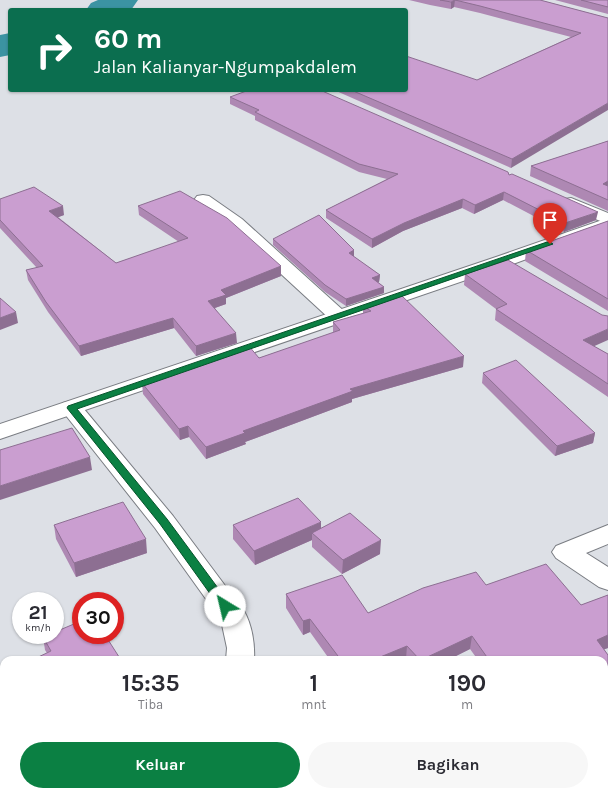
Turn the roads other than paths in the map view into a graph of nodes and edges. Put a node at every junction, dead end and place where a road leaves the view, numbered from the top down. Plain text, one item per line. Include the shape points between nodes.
1 (557, 197) edge
2 (203, 200) dead end
3 (608, 219) edge
4 (608, 223) edge
5 (506, 260) junction
6 (526, 272) edge
7 (325, 303) junction
8 (71, 408) junction
9 (0, 432) edge
10 (608, 534) edge
11 (608, 580) edge
12 (240, 656) edge

1 - 3 street
2 - 7 street via 236,223
4 - 5 street
5 - 6 street
5 - 7 street
7 - 8 street
8 - 9 street
8 - 12 street via 164,522 234,618
10 - 11 street via 565,552

